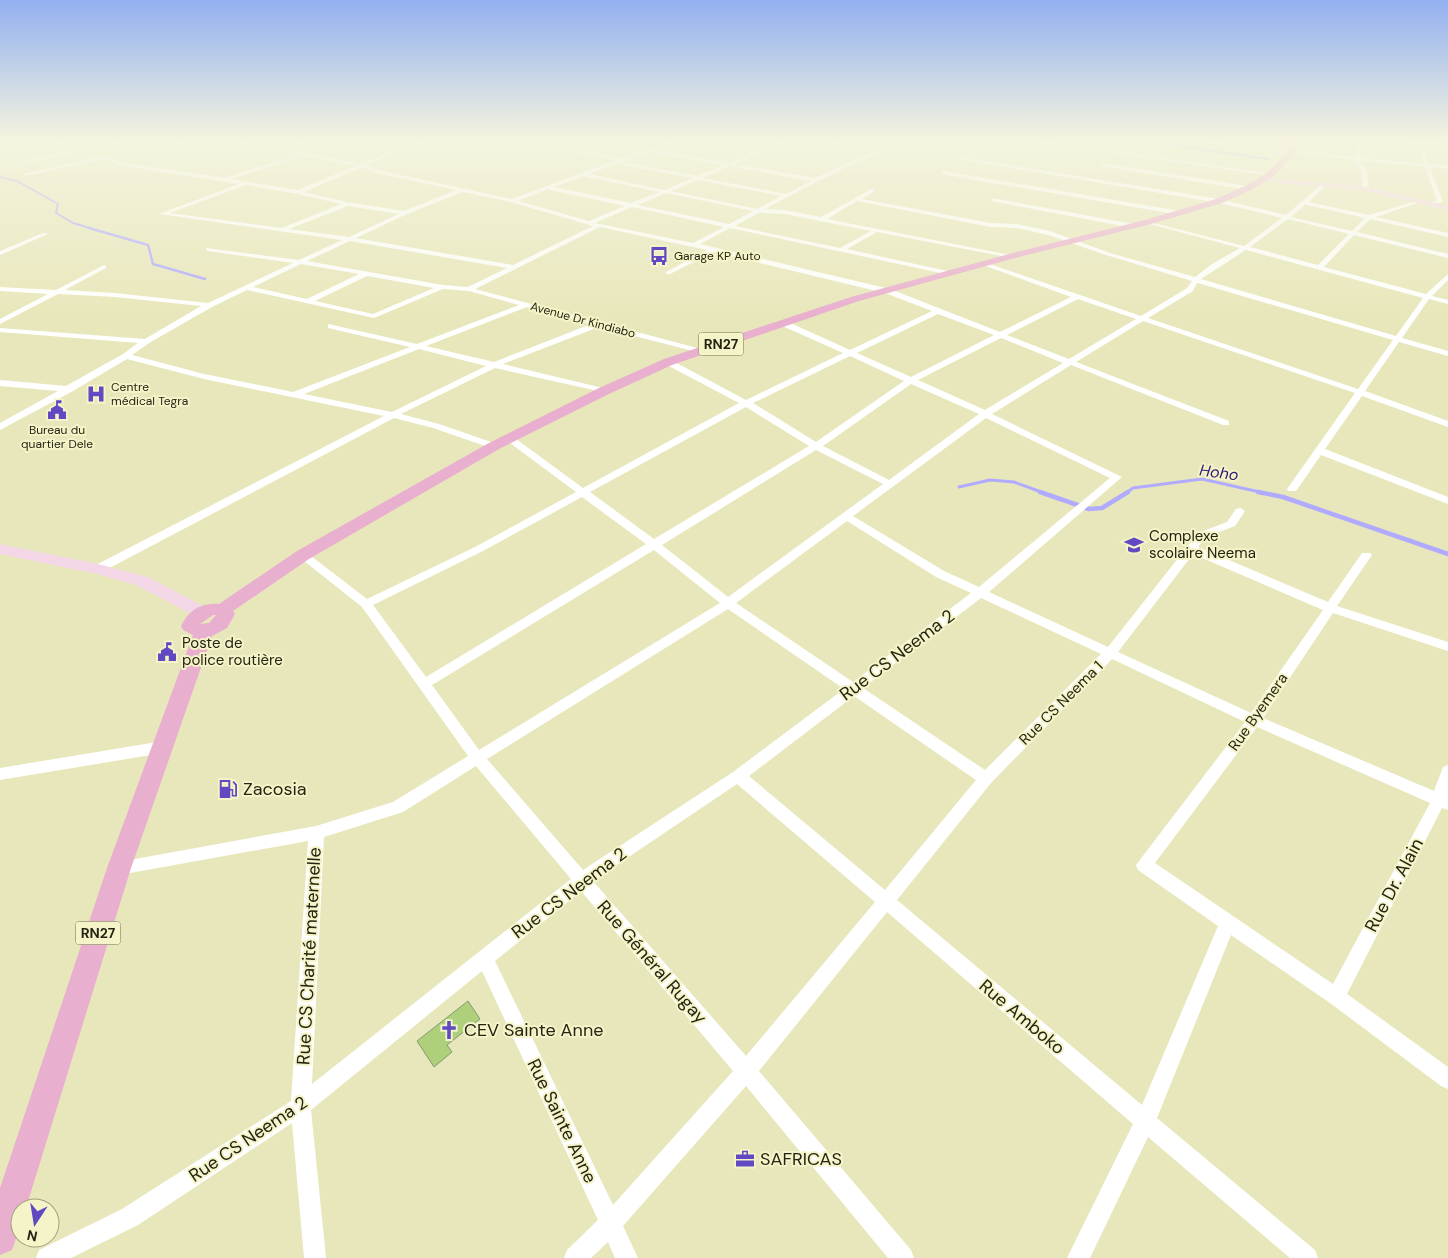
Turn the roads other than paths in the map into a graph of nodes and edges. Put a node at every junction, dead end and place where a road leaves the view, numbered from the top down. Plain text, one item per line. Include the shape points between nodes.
1 (203, 199) edge
2 (325, 199) edge
3 (440, 199) edge
4 (502, 199) edge
5 (519, 199) edge
6 (602, 199) edge
7 (648, 199) edge
8 (702, 199) edge
9 (783, 199) edge
10 (995, 199) edge
11 (1095, 199) edge
12 (1205, 199) edge
13 (1224, 199) edge
14 (1311, 199) edge
15 (1408, 199) edge
16 (1439, 199) edge
17 (860, 200) joint
18 (512, 201) junction
19 (1219, 201) junction
20 (1418, 201) junction
21 (1307, 203) junction
22 (347, 204) junction
23 (1430, 204) junction
24 (633, 205) junction
25 (1448, 208) edge
26 (759, 211) junction
27 (405, 213) junction
28 (1180, 213) junction
29 (1286, 217) junction
30 (1368, 217) junction
31 (822, 219) junction
32 (1148, 222) junction
33 (589, 223) junction
34 (599, 225) junction
35 (730, 226) junction
36 (1133, 226) junction
37 (283, 230) junction
38 (876, 230) junction
39 (45, 234) dead end
40 (1353, 234) junction
41 (1448, 235) edge
42 (348, 239) junction
43 (1073, 241) junction
44 (694, 245) junction
45 (208, 249) dead end
46 (1244, 249) junction
47 (712, 250) junction
48 (841, 250) junction
49 (0, 253) edge
50 (1012, 256) junction
51 (1448, 256) edge
52 (299, 262) junction
53 (985, 264) junction
54 (104, 267) dead end
55 (516, 267) junction
56 (1320, 267) junction
57 (668, 273) dead end
58 (950, 273) junction
59 (364, 274) junction
60 (1448, 276) edge
61 (1194, 280) junction
62 (244, 287) junction
63 (443, 287) junction
64 (0, 289) edge
65 (469, 289) junction
66 (56, 291) junction
67 (887, 291) junction
68 (1076, 297) junction
69 (1427, 297) junction
70 (307, 302) junction
71 (1448, 302) edge
72 (526, 304) junction
73 (208, 305) junction
74 (938, 311) junction
75 (362, 314) junction
76 (1144, 318) junction
77 (0, 322) edge
78 (783, 323) junction
79 (599, 324) junction
80 (0, 330) edge
81 (999, 335) junction
82 (1399, 339) junction
83 (146, 341) junction
84 (413, 347) junction
85 (698, 351) junction
86 (850, 352) junction
87 (1448, 354) edge
88 (126, 356) junction
89 (668, 362) junction
90 (1069, 362) junction
91 (494, 365) junction
92 (910, 381) junction
93 (0, 383) edge
94 (70, 389) junction
95 (604, 390) junction
96 (1360, 391) junction
97 (292, 395) junction
98 (746, 403) junction
99 (985, 414) junction
100 (393, 415) junction
101 (1226, 423) dead end
102 (1448, 424) edge
103 (0, 427) edge
104 (509, 438) junction
105 (494, 446) junction
106 (816, 446) junction
107 (1318, 450) junction
108 (890, 484) junction
109 (1292, 489) dead end
110 (582, 492) junction
111 (1448, 502) edge
112 (1240, 511) dead end
113 (846, 516) junction
114 (655, 545) junction
115 (0, 549) edge
116 (1192, 549) junction
117 (303, 555) junction
118 (1366, 555) dead end
119 (98, 569) junction
120 (981, 592) junction
121 (728, 603) junction
122 (366, 604) junction
123 (1330, 608) junction
124 (222, 610) joint
125 (203, 622) junction
126 (1448, 647) edge
127 (1111, 652) junction
128 (424, 684) junction
129 (852, 688) junction
130 (1254, 720) junction
131 (163, 747) junction
132 (478, 759) junction
133 (1448, 771) edge
134 (0, 774) edge
135 (738, 776) junction
136 (986, 779) junction
137 (1444, 802) edge
138 (316, 833) junction
139 (119, 868) junction
140 (580, 881) junction
141 (886, 903) junction
142 (1228, 922) junction
143 (484, 957) junction
144 (1336, 997) junction
145 (746, 1071) junction
146 (1448, 1079) edge
147 (301, 1106) junction
148 (1145, 1121) junction
149 (611, 1223) junction
150 (1, 1232) edge
151 (47, 1258) edge
152 (315, 1258) edge
153 (575, 1258) edge
154 (627, 1258) edge
155 (903, 1258) edge
156 (1078, 1258) edge
157 (1307, 1258) edge

1 - 37 street via 162,214
2 - 22 street
3 - 27 street
4 - 18 street
5 - 18 street
6 - 24 street
7 - 24 street
8 - 26 street
9 - 26 street
10 - 36 street
11 - 28 street
12 - 19 street
13 - 19 main road, RN27
14 - 21 street
15 - 20 street
16 - 23 street via 1440,202
17 - 31 street
17 - 43 street via 991,225 1018,226
18 - 33 street
19 - 28 main road, RN27
19 - 29 street
20 - 23 street
20 - 30 street
21 - 29 street
21 - 30 street
22 - 27 street
22 - 37 street
23 - 25 street
24 - 33 street
24 - 35 street
26 - 31 street
26 - 35 street
27 - 42 street
28 - 32 main road, RN27
29 - 40 street
29 - 46 street
30 - 40 street
30 - 41 street
31 - 38 street
32 - 36 main road, RN27
32 - 46 street
33 - 34 street
34 - 44 street
34 - 55 street
35 - 44 street
35 - 48 street
36 - 43 main road, RN27
37 - 42 street
38 - 48 street
38 - 50 street
39 - 49 street
40 - 51 street
40 - 56 street
42 - 52 street
42 - 55 street
43 - 50 main road, RN27
43 - 61 street
44 - 47 street
45 - 52 street, Avenue Dr Kindiabo
46 - 56 street
46 - 61 street
47 - 57 street
47 - 67 street
48 - 58 street
50 - 53 main road, RN27
52 - 59 street, Avenue Dr Kindiabo
52 - 62 street
53 - 58 main road, RN27
53 - 68 street
54 - 66 street
55 - 65 street
56 - 69 street
58 - 67 main road, RN27
59 - 63 street, Avenue Dr Kindiabo
59 - 70 street
60 - 69 street
61 - 76 street via 1190,289
61 - 82 street
62 - 70 street
62 - 73 street
63 - 65 street, Avenue Dr Kindiabo
63 - 75 street via 374,316
64 - 66 street
65 - 72 street, Avenue Dr Kindiabo
66 - 73 street
66 - 77 street
67 - 74 street
67 - 78 main road, RN27
68 - 76 street
68 - 81 street
69 - 71 street
69 - 82 street
70 - 75 street
72 - 79 street, Avenue Dr Kindiabo
72 - 84 street
73 - 83 street
74 - 81 street
74 - 86 street
75 - 84 street via 331,326
76 - 90 street
76 - 96 street
78 - 85 main road, RN27
78 - 86 street
79 - 85 street, Avenue Dr Kindiabo
79 - 91 street
80 - 83 street
81 - 90 street
81 - 92 street
82 - 87 street
82 - 96 street
83 - 88 street
84 - 91 street
84 - 97 street
85 - 89 main road, RN27
86 - 92 street
86 - 98 street
88 - 94 street
88 - 97 street
89 - 95 main road, RN27
89 - 98 street
90 - 99 street
90 - 101 street
91 - 95 street
91 - 100 street
92 - 99 street
92 - 106 street
93 - 94 street
94 - 103 street
95 - 104 main road, RN27
96 - 102 street
96 - 107 street
97 - 100 street
98 - 106 street
98 - 110 street
99 - 108 street
99 - 120 street, Rue CS Neema 2 via 1117,477
100 - 105 street
100 - 119 street
104 - 105 main road, RN27
104 - 110 street
105 - 117 main road, RN27
106 - 108 street
106 - 114 street
107 - 109 street
107 - 111 street
108 - 113 street
110 - 114 street
110 - 122 street via 479,549
112 - 116 street, Rue CS Neema 1 via 1231,524 1202,535
113 - 120 street via 940,574
113 - 121 street
114 - 121 street
114 - 128 street
115 - 119 street
116 - 123 street
116 - 127 street, Rue CS Neema 1
117 - 122 street, Rue Général Rugay
117 - 124 main road, RN27
118 - 123 street, Rue Byemera
119 - 125 street via 142,582
120 - 127 street
120 - 129 street, Rue CS Neema 2
121 - 129 street
121 - 132 street
122 - 128 street, Rue Général Rugay
123 - 126 street
123 - 130 street, Rue Byemera
124 - 125 main road, RN27 via 226,614 224,621 216,628
125 - 131 main road, RN27
127 - 130 street
127 - 136 street, Rue CS Neema 1
128 - 132 street, Rue Général Rugay
129 - 135 street, Rue CS Neema 2
129 - 136 street
130 - 137 street
130 - 142 street, Rue Byemera via 1144,865
131 - 134 street
131 - 139 main road, RN27
132 - 138 street via 398,807
132 - 140 street, Rue Général Rugay
133 - 137 street, Rue Dr. Alain
135 - 140 street, Rue CS Neema 2
135 - 141 street, Rue Amboko
136 - 141 street, Rue CS Neema 1
137 - 144 street, Rue Dr. Alain
138 - 139 street
138 - 147 street, Rue CS Charité maternelle
139 - 150 main road, RN27
140 - 143 street, Rue CS Neema 2
140 - 145 street, Rue Général Rugay
141 - 145 street, Rue CS Neema 1
141 - 148 street, Rue Amboko
142 - 144 street
142 - 148 street
143 - 147 street, Rue CS Neema 2
143 - 149 street, Rue Sainte Anne
144 - 146 street
145 - 149 street, Rue CS Neema 1
145 - 155 street, Rue Général Rugay
147 - 151 street, Rue CS Neema 2 via 130,1217
147 - 152 street, Rue CS Charité maternelle
148 - 156 street
148 - 157 street, Rue Amboko
149 - 153 street, Rue CS Neema 1
149 - 154 street, Rue Sainte Anne

